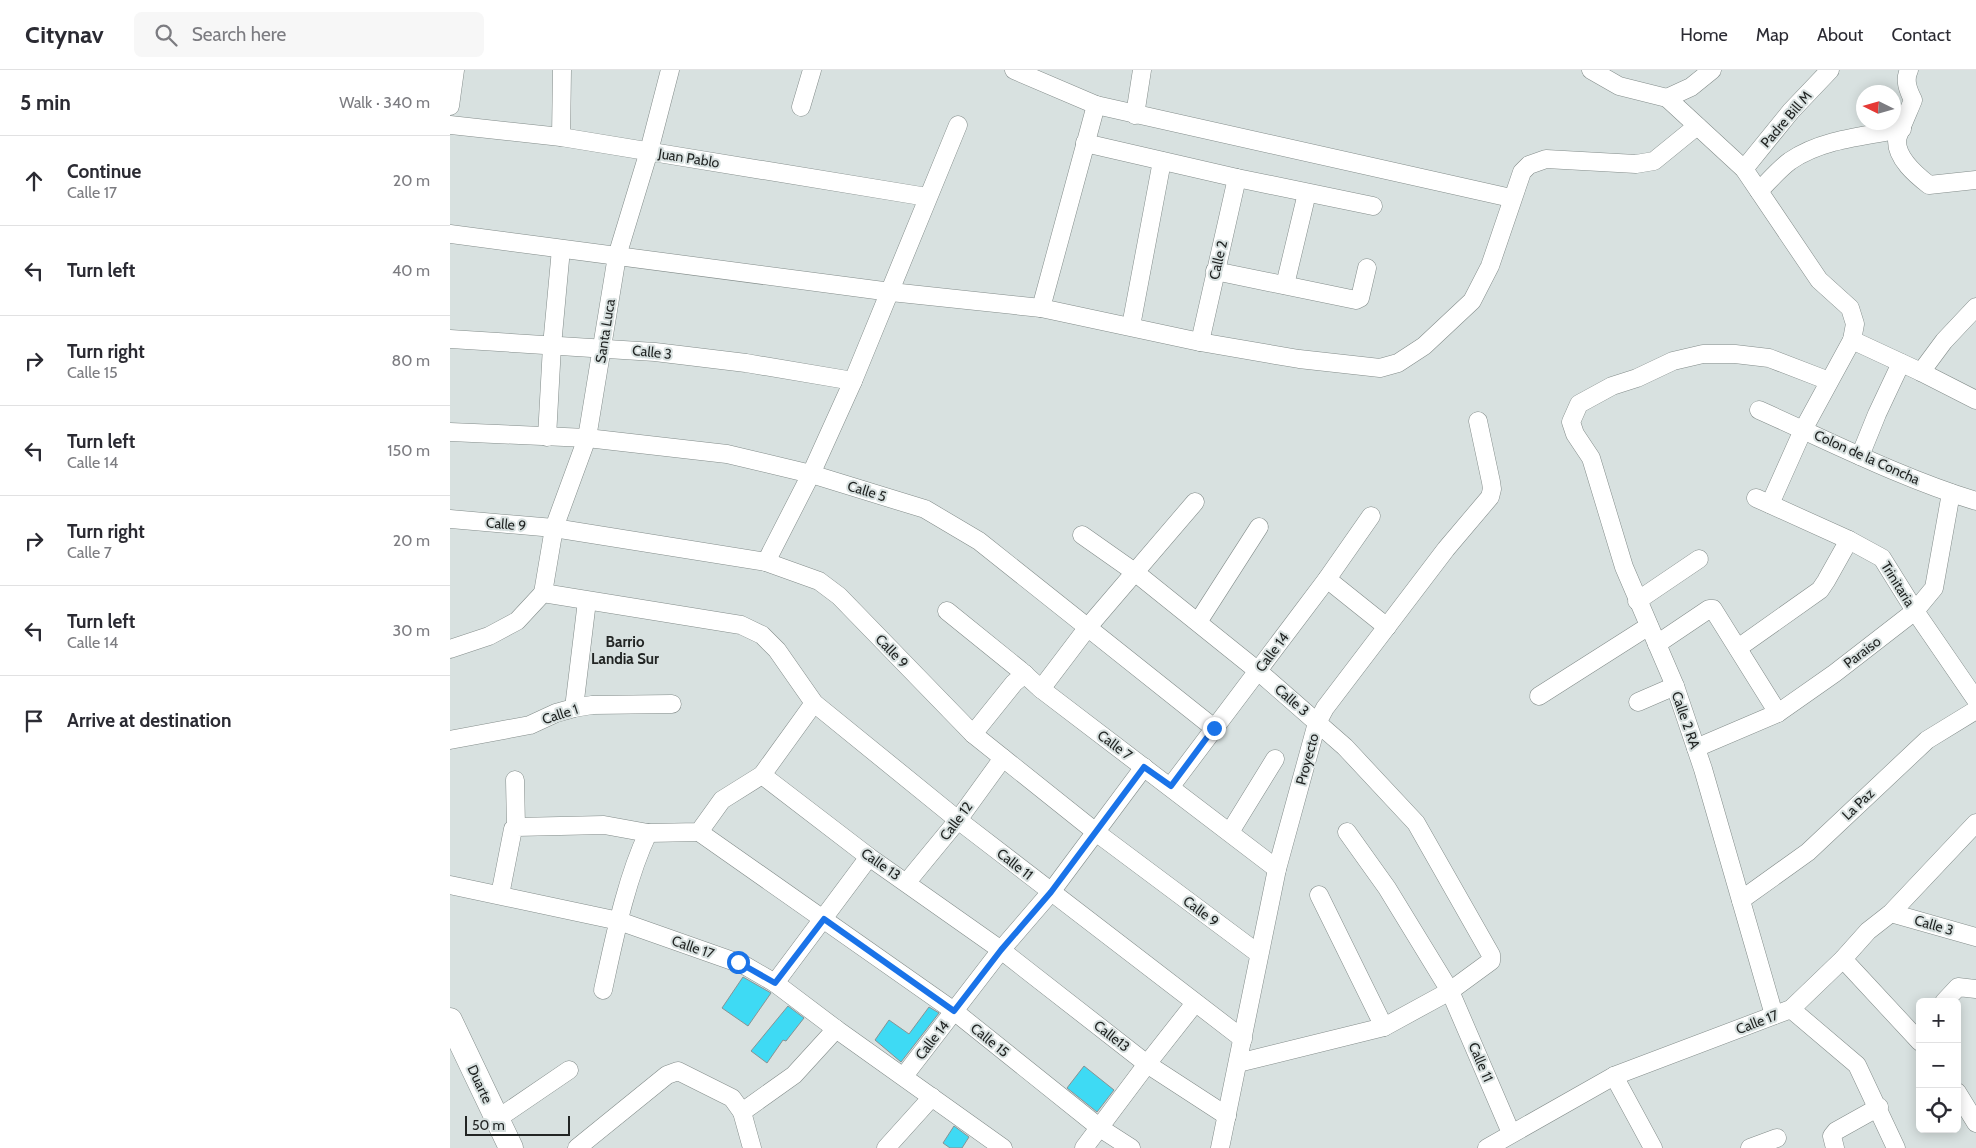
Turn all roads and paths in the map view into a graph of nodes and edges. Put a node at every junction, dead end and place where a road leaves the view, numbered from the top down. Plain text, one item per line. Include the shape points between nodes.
1 (456, 70) edge
2 (562, 70) edge
3 (670, 70) edge
4 (812, 70) edge
5 (1014, 70) edge
6 (1142, 70) edge
7 (1591, 70) edge
8 (1712, 70) edge
9 (1830, 70) edge
10 (1907, 73) edge
11 (1667, 98) junction
12 (450, 106) edge
13 (1096, 106) junction
14 (801, 107) dead end
15 (1135, 115) junction
16 (450, 125) edge
17 (958, 125) dead end
18 (1697, 126) junction
19 (1902, 129) junction
20 (561, 137) junction
21 (1085, 143) junction
22 (649, 151) junction
23 (1162, 161) junction
24 (1744, 169) junction
25 (1237, 178) junction
26 (1976, 180) edge
27 (1759, 191) junction
28 (1307, 193) junction
29 (927, 197) junction
30 (1511, 198) junction
31 (1373, 206) dead end
32 (450, 234) edge
33 (561, 249) junction
34 (617, 256) junction
35 (1367, 268) dead end
36 (1215, 271) junction
37 (1285, 285) junction
38 (891, 292) junction
39 (1976, 307) edge
40 (1041, 308) junction
41 (1131, 326) junction
42 (450, 339) edge
43 (1852, 340) junction
44 (1200, 342) junction
45 (552, 346) junction
46 (602, 348) junction
47 (1901, 363) junction
48 (1921, 372) junction
49 (853, 381) junction
50 (1829, 381) junction
51 (1976, 400) edge
52 (1759, 410) dead end
53 (1478, 421) dead end
54 (1803, 430) junction
55 (450, 432) edge
56 (547, 437) junction
57 (587, 438) junction
58 (1860, 456) junction
59 (811, 474) junction
60 (1951, 493) junction
61 (1976, 501) edge
62 (1195, 502) dead end
63 (1371, 516) dead end
64 (450, 519) edge
65 (1259, 527) dead end
66 (554, 528) junction
67 (1082, 535) dead end
68 (1849, 540) junction
69 (1699, 559) dead end
70 (766, 562) junction
71 (1136, 572) junction
72 (1327, 579) junction
73 (543, 593) junction
74 (587, 601) junction
75 (1637, 601) junction
76 (947, 611) dead end
77 (1915, 612) junction
78 (1198, 622) junction
79 (1649, 626) junction
80 (1387, 627) junction
81 (1088, 628) junction
82 (1657, 644) junction
83 (1738, 648) junction
84 (450, 649) edge
85 (1258, 671) junction
86 (1025, 674) junction
87 (1675, 686) junction
88 (1041, 688) junction
89 (1539, 696) dead end
90 (1976, 700) edge
91 (1638, 702) dead end
92 (814, 703) junction
93 (672, 704) dead end
94 (574, 708) junction
95 (1976, 710) edge
96 (1778, 712) junction
97 (1317, 722) junction
98 (1214, 728) junction
99 (974, 734) junction
100 (450, 740) edge
101 (1696, 748) junction
102 (1002, 758) junction
103 (1275, 758) dead end
104 (1144, 767) junction
105 (762, 775) junction
106 (515, 780) dead end
107 (1171, 786) junction
108 (958, 820) junction
109 (1976, 823) edge
110 (516, 827) junction
111 (699, 832) junction
112 (1230, 832) junction
113 (1347, 832) dead end
114 (648, 833) junction
115 (1096, 833) junction
116 (1968, 844) edge
117 (869, 857) junction
118 (1277, 869) junction
119 (907, 882) junction
120 (450, 885) edge
121 (1051, 892) junction
122 (1320, 894) dead end
123 (500, 895) junction
124 (1741, 900) junction
125 (1892, 913) junction
126 (824, 919) junction
127 (619, 921) junction
128 (1976, 938) edge
129 (1001, 950) junction
130 (1259, 954) junction
131 (1843, 959) junction
132 (775, 983) junction
133 (1976, 989) edge
134 (603, 990) dead end
135 (1450, 991) junction
136 (1948, 998) edge
137 (1195, 1003) junction
138 (1791, 1009) junction
139 (954, 1011) junction
140 (1774, 1015) junction
141 (450, 1020) edge
142 (1384, 1027) junction
143 (836, 1030) junction
144 (1916, 1033) edge
145 (1243, 1039) junction
146 (1238, 1063) junction
147 (1146, 1064) junction
148 (568, 1070) dead end
149 (904, 1076) junction
150 (1614, 1076) junction
151 (932, 1097) junction
152 (1961, 1099) edge
153 (1878, 1107) junction
154 (742, 1112) junction
155 (1227, 1116) junction
156 (497, 1119) junction
157 (1976, 1123) edge
158 (1100, 1128) junction
159 (1511, 1133) junction
160 (1777, 1138) dead end
161 (511, 1148) edge
162 (576, 1148) edge
163 (752, 1148) edge
164 (886, 1148) edge
165 (1003, 1148) edge
166 (1084, 1148) edge
167 (1131, 1148) edge
168 (1220, 1148) edge
169 (1487, 1148) edge
170 (1653, 1148) edge
171 (1750, 1148) edge
172 (1835, 1148) edge
173 (1896, 1148) edge

1 - 12 street
2 - 20 street
3 - 22 street, Santa Luca
4 - 14 street
5 - 13 street
6 - 15 street
7 - 11 street via 1619,86
8 - 11 street via 1691,87
9 - 24 street, Padre Bill M via 1791,111
10 - 19 street via 1913,100
11 - 18 street
13 - 15 street
13 - 21 street
15 - 30 street
16 - 20 street, Juan Pablo
17 - 29 street
18 - 24 street
18 - 30 street via 1654,161 1636,164 1546,159 1529,165 1522,172
19 - 26 street via 1896,139 1900,154 1917,176 1929,185
19 - 27 street via 1833,142 1811,150 1790,162
20 - 22 street, Juan Pablo
21 - 23 street
21 - 40 street
22 - 29 street, Juan Pablo
22 - 34 street, Santa Luca
23 - 25 street
23 - 41 street
24 - 27 street
25 - 28 street
25 - 36 street, Calle 2
27 - 43 street via 1819,280 1850,308 1855,324
28 - 31 street
28 - 37 street
29 - 38 street
30 - 44 street via 1490,266 1472,301 1424,346 1398,363 1380,368
32 - 33 street
33 - 34 street
33 - 45 street
34 - 38 street
34 - 46 street, Santa Luca
35 - 37 street via 1359,300
36 - 37 street
36 - 44 street, Calle 2
38 - 40 street
38 - 49 street
39 - 48 street
40 - 41 street
41 - 44 street
42 - 45 street, Calle 3
43 - 47 street
43 - 50 street
45 - 46 street, Calle 3
45 - 56 street
46 - 49 street, Calle 3 via 746,363
46 - 57 street, Santa Luca
47 - 48 street
47 - 58 street
48 - 51 street
49 - 59 street
50 - 54 street
50 - 75 street, Calle 2 RA via 1769,358 1703,354 1673,361 1612,386 1579,404 1571,422 1594,466
52 - 54 street, Colon de la Concha
53 - 80 street, Proyecto via 1491,482 1490,496
54 - 58 street, Colon de la Concha
54 - 68 street, Trinitaria via 1763,501
55 - 56 street, Calle 5
56 - 57 street, Calle 5
57 - 59 street, Calle 5 via 727,454
57 - 66 street, Santa Luca
58 - 60 street, Colon de la Concha
59 - 70 street
59 - 81 street, Calle 5 via 925,509 979,541
60 - 61 street, Colon de la Concha
60 - 77 street, Paraiso via 1934,588
62 - 71 street
63 - 72 street, Calle 14
64 - 66 street, Calle 9
65 - 78 street
66 - 70 street, Calle 9
66 - 73 street, Santa Luca
67 - 71 street, Calle 3
68 - 77 street, Trinitaria via 1882,558
68 - 83 street via 1820,590
69 - 75 street
70 - 99 street, Calle 9 via 819,581 839,596
71 - 78 street, Calle 3
71 - 81 street
72 - 80 street
72 - 85 street, Calle 14
73 - 74 street, Calle 11
73 - 84 street via 517,621 489,636
74 - 92 street, Calle 11 via 741,626 762,635 777,650
74 - 94 street
75 - 79 street, Calle 2 RA
76 - 86 street, Calle 7
77 - 90 street, Trinitaria
77 - 96 street, Paraiso
78 - 85 street, Calle 3
79 - 82 street, Calle 2 RA
79 - 89 street
80 - 97 street, Proyecto
81 - 88 street
81 - 98 street, Calle 5
82 - 83 street via 1711,608
82 - 87 street, Calle 2 RA
83 - 96 street
85 - 97 street, Calle 3
85 - 98 street, Calle 14
86 - 88 street, Calle 7
86 - 99 street via 1014,683
87 - 91 street
87 - 101 street, Calle 2 RA
88 - 104 street, Calle 7
92 - 105 street
92 - 108 street, Calle 11
93 - 94 street, Calle 1
94 - 100 street, Calle 1 via 530,725
95 - 124 street, La Paz via 1928,740 1808,852
96 - 101 street, Paraiso
97 - 118 street, Proyecto
97 - 135 street, Calle 3 via 1345,746 1416,824 1492,955 1491,961
98 - 107 street, Calle 14
99 - 102 street, Calle 9
101 - 124 street, Calle 2 RA
102 - 108 street, Calle 12
102 - 115 street, Calle 9
103 - 112 street
104 - 107 street, Calle 7
104 - 115 street, Calle 14
105 - 111 street via 722,800
105 - 117 street, Calle 13
106 - 110 street
107 - 112 street, Calle 7
108 - 119 street, Calle 12
108 - 121 street, Calle 11
109 - 116 street, Calle 17
110 - 114 street via 604,825
110 - 123 street via 511,832
111 - 114 street
111 - 126 street, Calle 15
112 - 118 street, Calle 7
113 - 135 street, Calle 11 via 1387,888
114 - 127 street
115 - 121 street, Calle 14
115 - 130 street, Calle 9
116 - 125 street, Calle 17
117 - 119 street, Calle 13
117 - 126 street
118 - 130 street, Proyecto
119 - 129 street, Calle 13
120 - 123 street, Calle 17
121 - 129 street, Calle 14
121 - 137 street, Calle 11
122 - 142 street
123 - 127 street, Calle 17
124 - 140 street, Calle 2 RA
125 - 128 street, Calle 3
125 - 131 street, Calle 17 via 1868,931
126 - 132 street
126 - 139 street, Calle 15
127 - 132 street, Calle 17 via 738,962
127 - 134 street
129 - 139 street, Calle 14
129 - 147 street, Calle13
130 - 145 street, Proyecto
131 - 138 street, Calle 17
131 - 144 street
132 - 143 street, Calle 17
133 - 136 street via 1958,987
135 - 142 street
135 - 159 street, Calle 11
137 - 145 street, Calle 11
137 - 147 street
138 - 140 street, Calle 17
138 - 153 street via 1857,1065
139 - 149 street, Calle 14
139 - 158 street, Calle 15
140 - 150 street, Calle 17
141 - 156 street, Duarte
142 - 146 street
143 - 149 street, Calle 17
143 - 154 street via 794,1075
145 - 146 street, Proyecto
146 - 155 street, Proyecto
147 - 155 street, Calle13
147 - 158 street
148 - 156 street
149 - 151 street, Calle 17
150 - 159 street, Calle 17
150 - 170 street
151 - 164 street
151 - 165 street, Calle 17
152 - 157 street
153 - 172 street via 1836,1131 1832,1136
153 - 173 street
154 - 162 street via 732,1098 678,1071 672,1072
154 - 163 street
155 - 168 street, Proyecto
156 - 161 street, Duarte
158 - 166 street
158 - 167 street, Calle 15
159 - 169 street, Calle 17
160 - 171 street

